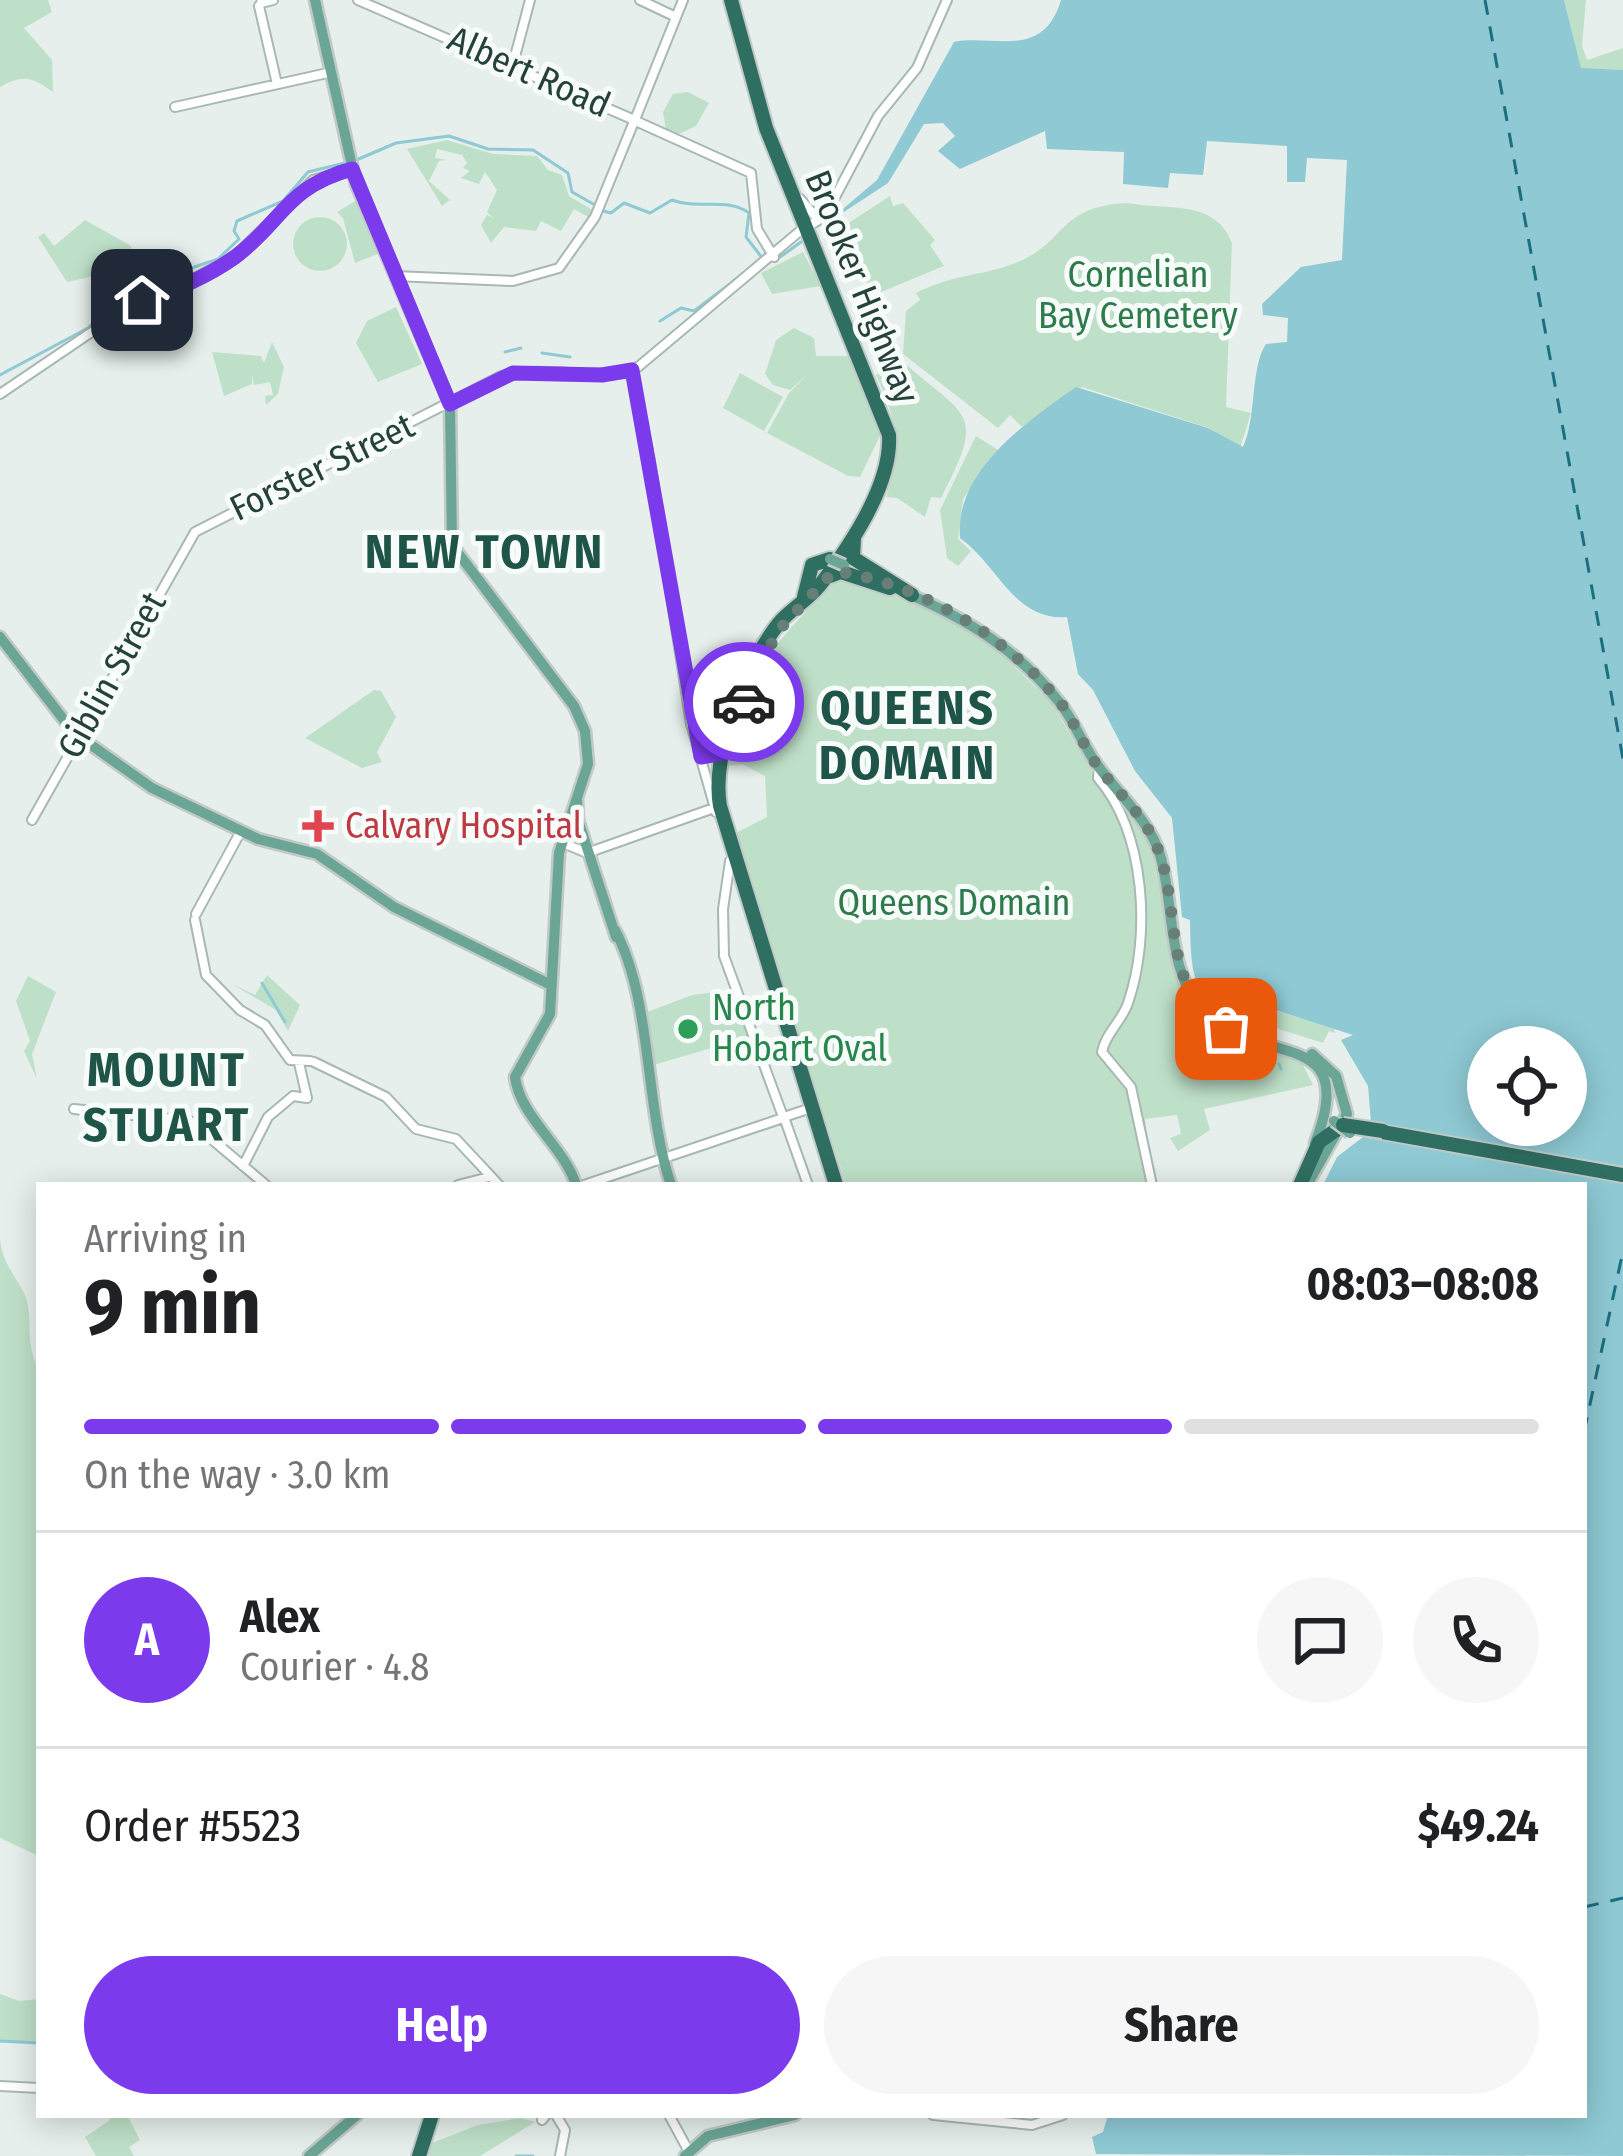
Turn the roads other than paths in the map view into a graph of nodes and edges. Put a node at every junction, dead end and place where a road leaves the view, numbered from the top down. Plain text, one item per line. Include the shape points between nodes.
1 (273, 0) edge
2 (316, 0) edge
3 (358, 0) edge
4 (530, 0) edge
5 (640, 0) edge
6 (683, 0) edge
7 (735, 0) edge
8 (947, 0) edge
9 (259, 2) edge
10 (676, 17) junction
11 (512, 64) junction
12 (332, 73) junction
13 (277, 84) junction
14 (175, 107) dead end
15 (635, 121) junction
16 (785, 161) junction
17 (351, 164) junction
18 (809, 229) junction
19 (772, 256) junction
20 (394, 276) junction
21 (632, 370) junction
22 (0, 394) edge
23 (450, 404) junction
24 (875, 498) junction
25 (865, 515) junction
26 (195, 532) joint
27 (856, 533) junction
28 (837, 562) junction
29 (827, 577) junction
30 (912, 595) junction
31 (793, 609) junction
32 (0, 638) edge
33 (78, 736) junction
34 (716, 754) junction
35 (1099, 768) junction
36 (714, 808) junction
37 (572, 816) junction
38 (32, 820) dead end
39 (241, 831) junction
40 (561, 843) junction
41 (588, 853) junction
42 (549, 988) junction
43 (1276, 1043) junction
44 (299, 1063) junction
45 (74, 1109) dead end
46 (809, 1109) junction
47 (784, 1117) junction
48 (1341, 1124) junction
49 (662, 1158) junction
50 (1311, 1158) junction
51 (243, 1166) junction
52 (1623, 1175) edge
53 (489, 1177) junction
54 (262, 1182) edge
55 (470, 1182) edge
56 (495, 1182) edge
57 (578, 1182) edge
58 (589, 1182) edge
59 (670, 1182) edge
60 (807, 1182) edge
61 (838, 1182) edge
62 (838, 1182) edge
63 (1151, 1182) edge
64 (1305, 1182) edge
65 (1305, 1182) edge
66 (1306, 1182) edge
67 (0, 2086) edge
68 (36, 2088) edge
69 (353, 2118) edge
70 (427, 2118) edge
71 (427, 2118) edge
72 (560, 2118) edge
73 (671, 2118) edge
74 (782, 2118) edge
75 (963, 2118) edge
76 (1054, 2118) edge
77 (686, 2152) edge
78 (309, 2156) edge
79 (416, 2156) edge
80 (560, 2156) edge

1 - 9 street
2 - 12 main road
3 - 11 street, Albert Road
4 - 11 street
5 - 10 street
6 - 10 street
7 - 16 highway, Brooker Highway
7 - 18 highway, Brooker Highway via 759,109
8 - 18 street via 917,68
9 - 13 street
10 - 15 street
11 - 15 street, Albert Road
12 - 13 street
12 - 17 main road
13 - 14 street
15 - 19 street, Albert Road via 751,172 762,241
15 - 20 street via 599,207 561,266 517,280
16 - 18 highway, Brooker Highway
16 - 18 highway, Brooker Highway
17 - 20 main road
17 - 22 street via 310,182 234,257 128,306
18 - 19 street
18 - 24 highway, Brooker Highway via 887,420 888,465
18 - 24 highway, Brooker Highway via 888,412 890,467
19 - 21 street
20 - 23 main road
21 - 23 street, Forster Street via 513,373
21 - 34 street
23 - 26 street, Forster Street
23 - 37 main road via 452,545 580,716 588,759
24 - 25 highway, Brooker Highway
25 - 27 highway, Brooker Highway
25 - 29 highway, Brooker Highway
26 - 33 street, Giblin Street
27 - 29 highway, Brooker Highway
27 - 30 highway via 853,558
28 - 29 highway via 812,568 815,578
28 - 30 main road
28 - 31 highway via 812,565
29 - 30 highway via 841,572
29 - 31 highway, Brooker Highway
29 - 34 highway, Brooker Highway via 777,632
30 - 35 main road via 1006,648 1060,703
31 - 34 highway, Brooker Highway via 769,638
32 - 33 main road
33 - 38 street, Giblin Street
33 - 39 main road via 157,791
34 - 36 street
34 - 46 highway, Brooker Highway via 720,806
34 - 61 highway, Brooker Highway via 723,802
35 - 43 main road via 1158,847 1184,978 1200,1008 1226,1029
35 - 63 street via 1133,857 1141,925 1130,1000 1102,1052 1131,1087
36 - 41 street
36 - 47 street via 731,879 724,958
37 - 40 main road
37 - 41 main road
39 - 42 main road via 317,854 386,903
39 - 44 street via 196,917 206,975
40 - 41 street
40 - 42 main road
41 - 49 main road via 635,991
42 - 57 main road via 546,1027 515,1082
43 - 48 main road via 1320,1067
43 - 50 main road via 1307,1057 1324,1079 1327,1107
43 - 66 main road via 1323,1061 1346,1100 1344,1126
44 - 51 street via 307,1098 293,1096 269,1115
44 - 53 street via 386,1097 416,1129 456,1138
45 - 51 street via 190,1121
46 - 47 street
46 - 62 highway, Brooker Highway
47 - 49 street
47 - 60 street
48 - 50 highway
48 - 52 highway, bridge
48 - 64 highway via 1322,1143
49 - 58 street
49 - 59 main road
50 - 65 highway
51 - 54 street
53 - 55 street
53 - 56 street
67 - 68 street
69 - 78 main road
70 - 79 highway
71 - 79 highway
72 - 80 street
73 - 77 street
74 - 77 main road via 708,2136
75 - 76 street via 1032,2125

